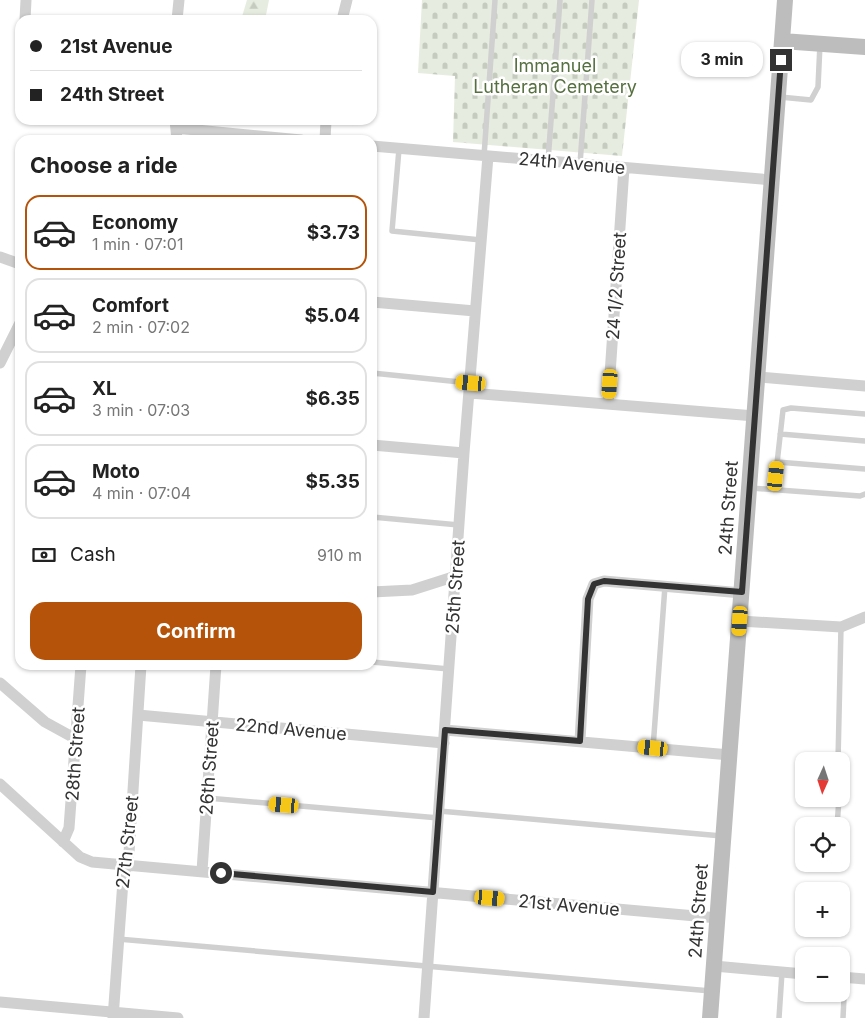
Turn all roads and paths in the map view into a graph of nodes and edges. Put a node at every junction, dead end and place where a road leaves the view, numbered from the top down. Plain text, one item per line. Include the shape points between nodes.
1 (26, 0) edge
2 (179, 0) edge
3 (346, 0) edge
4 (495, 0) edge
5 (560, 0) edge
6 (592, 0) edge
7 (785, 0) edge
8 (25, 15) edge
9 (178, 15) edge
10 (343, 15) edge
11 (782, 41) junction
12 (820, 44) junction
13 (865, 46) edge
14 (778, 97) junction
15 (181, 125) edge
16 (239, 135) edge
17 (377, 147) edge
18 (399, 149) junction
19 (486, 156) junction
20 (548, 161) junction
21 (580, 164) junction
22 (624, 168) junction
23 (772, 180) junction
24 (481, 240) junction
25 (0, 257) edge
26 (15, 262) edge
27 (377, 302) edge
28 (475, 311) junction
29 (15, 333) edge
30 (0, 363) edge
31 (377, 374) edge
32 (758, 377) junction
33 (865, 386) edge
34 (470, 388) junction
35 (608, 404) junction
36 (865, 414) edge
37 (755, 416) junction
38 (780, 434) junction
39 (865, 441) edge
40 (377, 445) edge
41 (464, 453) junction
42 (777, 462) junction
43 (865, 470) edge
44 (750, 488) junction
45 (774, 490) junction
46 (865, 494) edge
47 (377, 518) edge
48 (459, 525) junction
49 (456, 576) junction
50 (665, 586) junction
51 (377, 592) edge
52 (742, 592) junction
53 (865, 617) edge
54 (740, 621) junction
55 (841, 627) junction
56 (377, 662) edge
57 (449, 669) junction
58 (81, 670) edge
59 (142, 670) edge
60 (216, 670) edge
61 (0, 682) edge
62 (138, 715) junction
63 (213, 722) junction
64 (445, 730) junction
65 (76, 739) junction
66 (580, 741) junction
67 (444, 743) junction
68 (653, 748) junction
69 (838, 752) edge
70 (730, 755) junction
71 (0, 784) edge
72 (206, 798) junction
73 (439, 814) junction
74 (724, 836) junction
75 (63, 842) junction
76 (126, 865) junction
77 (202, 871) junction
78 (433, 892) junction
79 (718, 918) junction
80 (118, 939) junction
81 (427, 966) junction
82 (714, 966) junction
83 (782, 972) junction
84 (795, 973) edge
85 (850, 978) edge
86 (865, 979) edge
87 (712, 991) junction
88 (0, 1002) edge
89 (843, 1002) edge
90 (113, 1015) edge
91 (178, 1018) edge
92 (424, 1018) edge
93 (710, 1018) edge
94 (778, 1018) edge
95 (843, 1018) edge

1 - 8 street
2 - 9 street
3 - 10 street
4 - 19 lane
5 - 20 lane
6 - 21 lane
7 - 11 street, 24th Street
11 - 12 street
11 - 14 street, 24th Street
12 - 13 street
12 - 14 lane via 818,87 811,100
14 - 23 street, 24th Street
15 - 16 street
17 - 18 street, 24th Avenue
18 - 19 street, 24th Avenue
18 - 24 lane via 392,231
19 - 20 street, 24th Avenue
19 - 24 street, 25th Street
20 - 21 street, 24th Avenue
21 - 22 street, 24th Avenue
22 - 23 street, 24th Avenue
22 - 35 street, 24 1/2 Street
23 - 32 street, 24th Street
24 - 28 street, 25th Street
25 - 26 street
27 - 28 street
28 - 34 street, 25th Street
29 - 30 street
31 - 34 lane
32 - 33 street
32 - 37 street, 24th Street
34 - 35 street
34 - 41 street, 25th Street
35 - 37 street
36 - 38 lane via 786,408 782,412
37 - 44 street, 24th Street
38 - 39 lane
38 - 42 lane
40 - 41 street
41 - 48 street, 25th Street
42 - 43 lane
42 - 45 lane
44 - 45 lane
44 - 52 street, 24th Street
45 - 46 lane
47 - 48 lane
48 - 49 street, 25th Street
49 - 51 street via 412,590
49 - 57 street, 25th Street
50 - 52 street
50 - 66 street via 599,581 591,587
50 - 68 lane
52 - 54 street, 24th Street
53 - 55 street
54 - 55 street
54 - 70 street, 24th Street
55 - 69 lane
56 - 57 lane
57 - 64 street, 25th Street
58 - 65 street, 28th Street
59 - 62 street, 27th Street
60 - 63 street, 26th Street
61 - 65 street via 45,722
62 - 63 street, 22nd Avenue
62 - 76 street, 27th Street
63 - 67 street, 22nd Avenue
63 - 72 street, 26th Street
64 - 66 street
64 - 67 street, 25th Street
65 - 75 street, 28th Street via 69,828
66 - 68 street
67 - 73 street, 25th Street
68 - 70 street
70 - 74 street, 24th Street
71 - 75 street, 21st Avenue
72 - 73 lane
72 - 77 street, 26th Street
73 - 74 lane
73 - 78 street, 25th Street
74 - 79 street, 24th Street
75 - 76 street, 21st Avenue via 85,860
76 - 77 street, 21st Avenue
76 - 80 street, 27th Street
77 - 78 street, 21st Avenue
78 - 79 street, 21st Avenue
78 - 81 street, 25th Street
79 - 82 street, 24th Street
80 - 81 lane
80 - 90 street, 27th Street
81 - 87 lane
81 - 92 street, 25th Street
82 - 83 street
82 - 87 street, 24th Street
83 - 84 street
83 - 94 lane
85 - 86 street
87 - 93 street, 24th Street
88 - 90 street
89 - 95 lane
90 - 91 street

